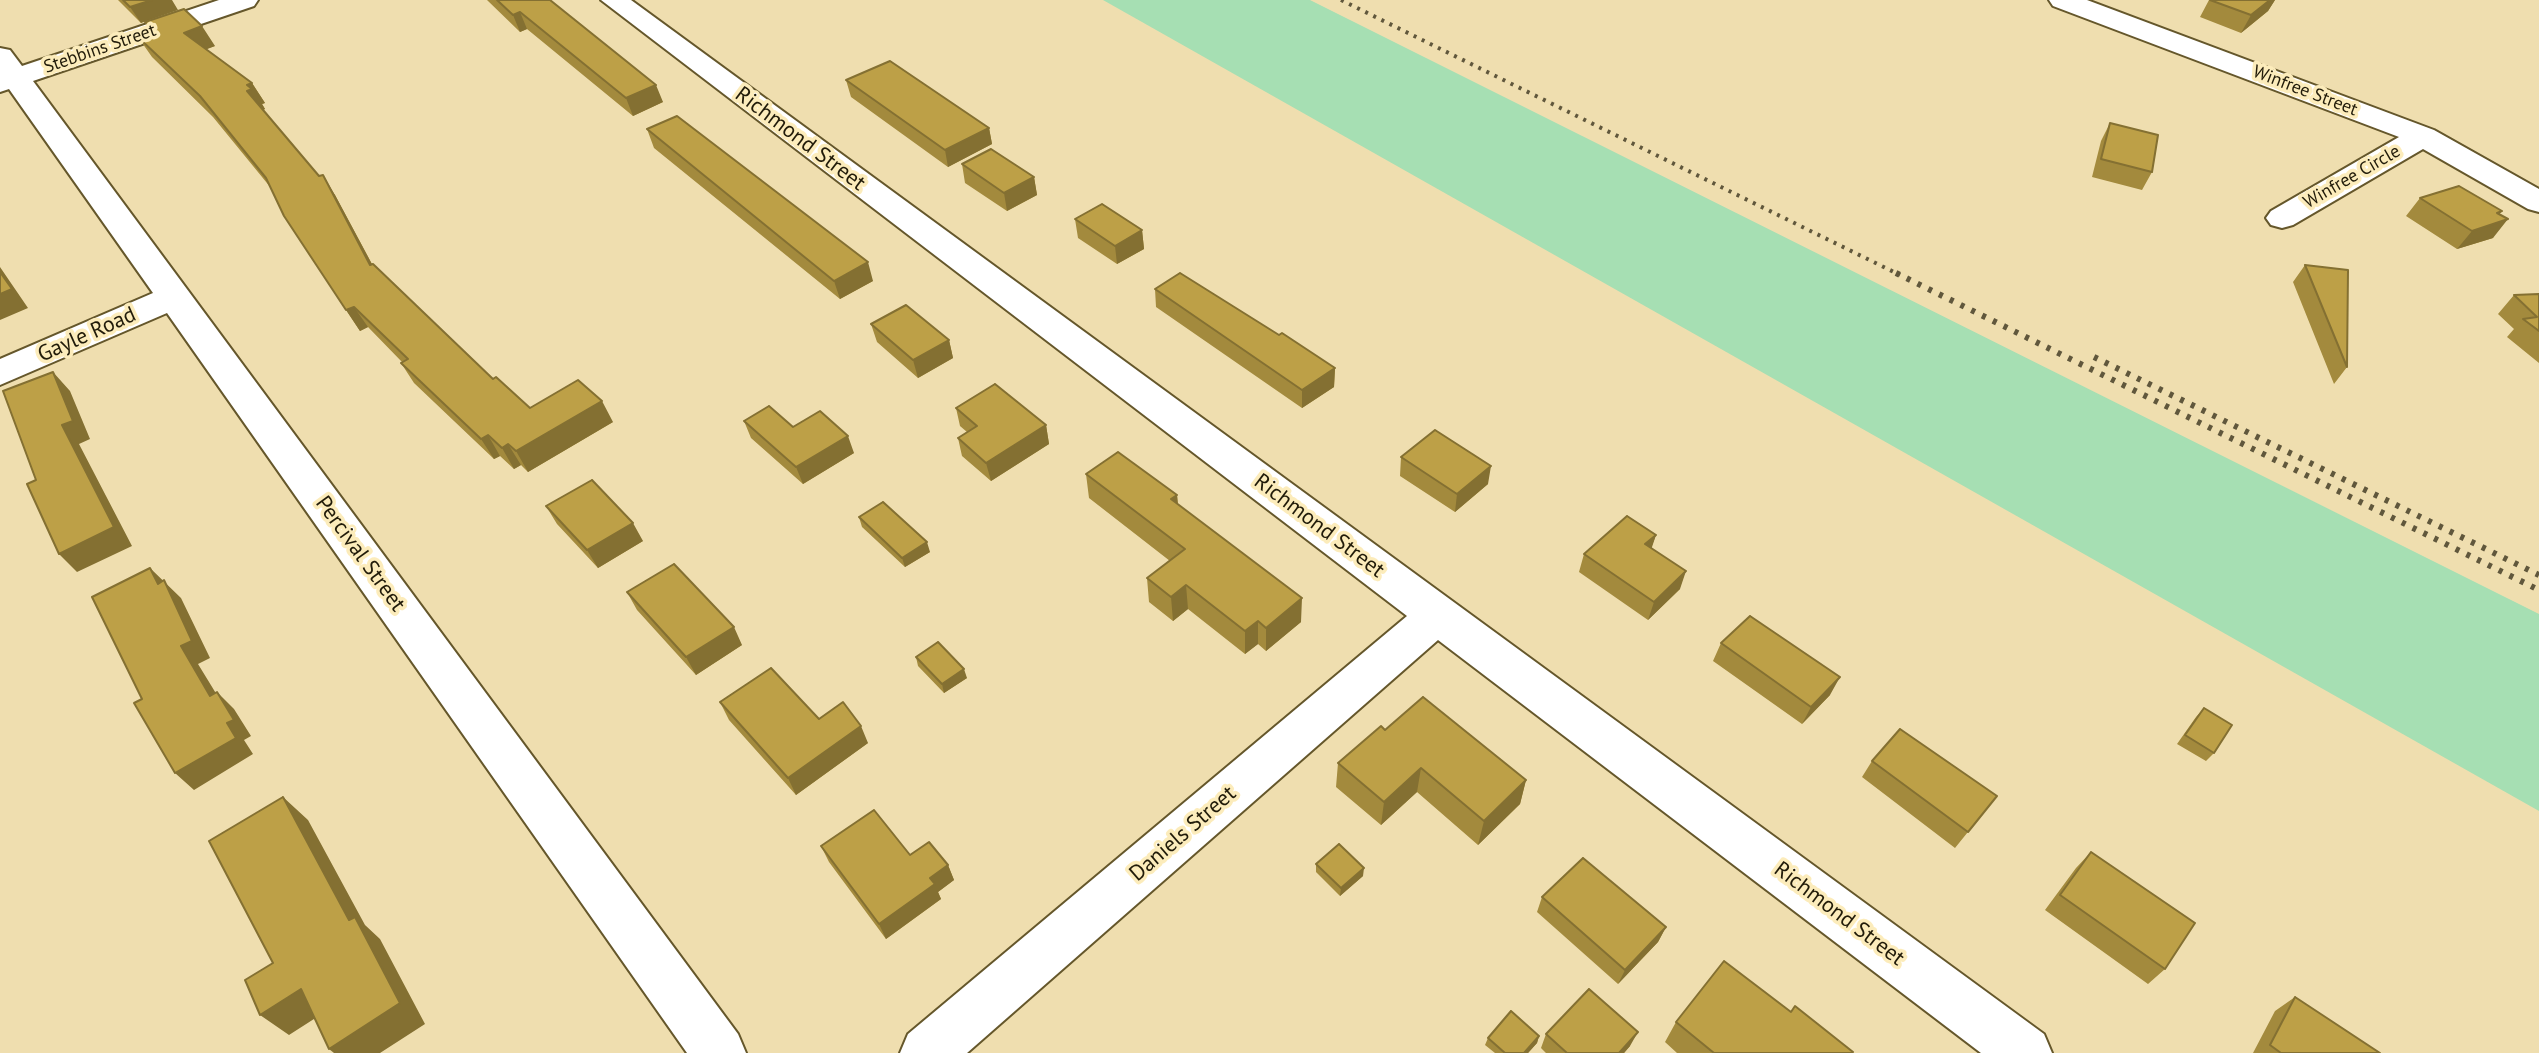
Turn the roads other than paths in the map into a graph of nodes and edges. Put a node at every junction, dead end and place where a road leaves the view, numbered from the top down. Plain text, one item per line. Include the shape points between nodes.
1 (245, 0) edge
2 (614, 0) edge
3 (2079, 2) edge
4 (5, 72) edge
5 (2423, 136) junction
6 (2539, 202) edge
7 (2282, 218) dead end
8 (174, 297) junction
9 (0, 373) edge
10 (1438, 615) junction
11 (719, 1053) edge
12 (927, 1053) edge
13 (2025, 1053) edge

1 - 4 street, Stebbins Street
2 - 10 street, Richmond Street
3 - 5 street, Winfree Street
4 - 8 street, Percival Street
5 - 6 street, Winfree Street
5 - 7 street, Winfree Circle
8 - 9 street, Gayle Road
8 - 11 street, Percival Street
10 - 12 street, Daniels Street
10 - 13 street, Richmond Street

